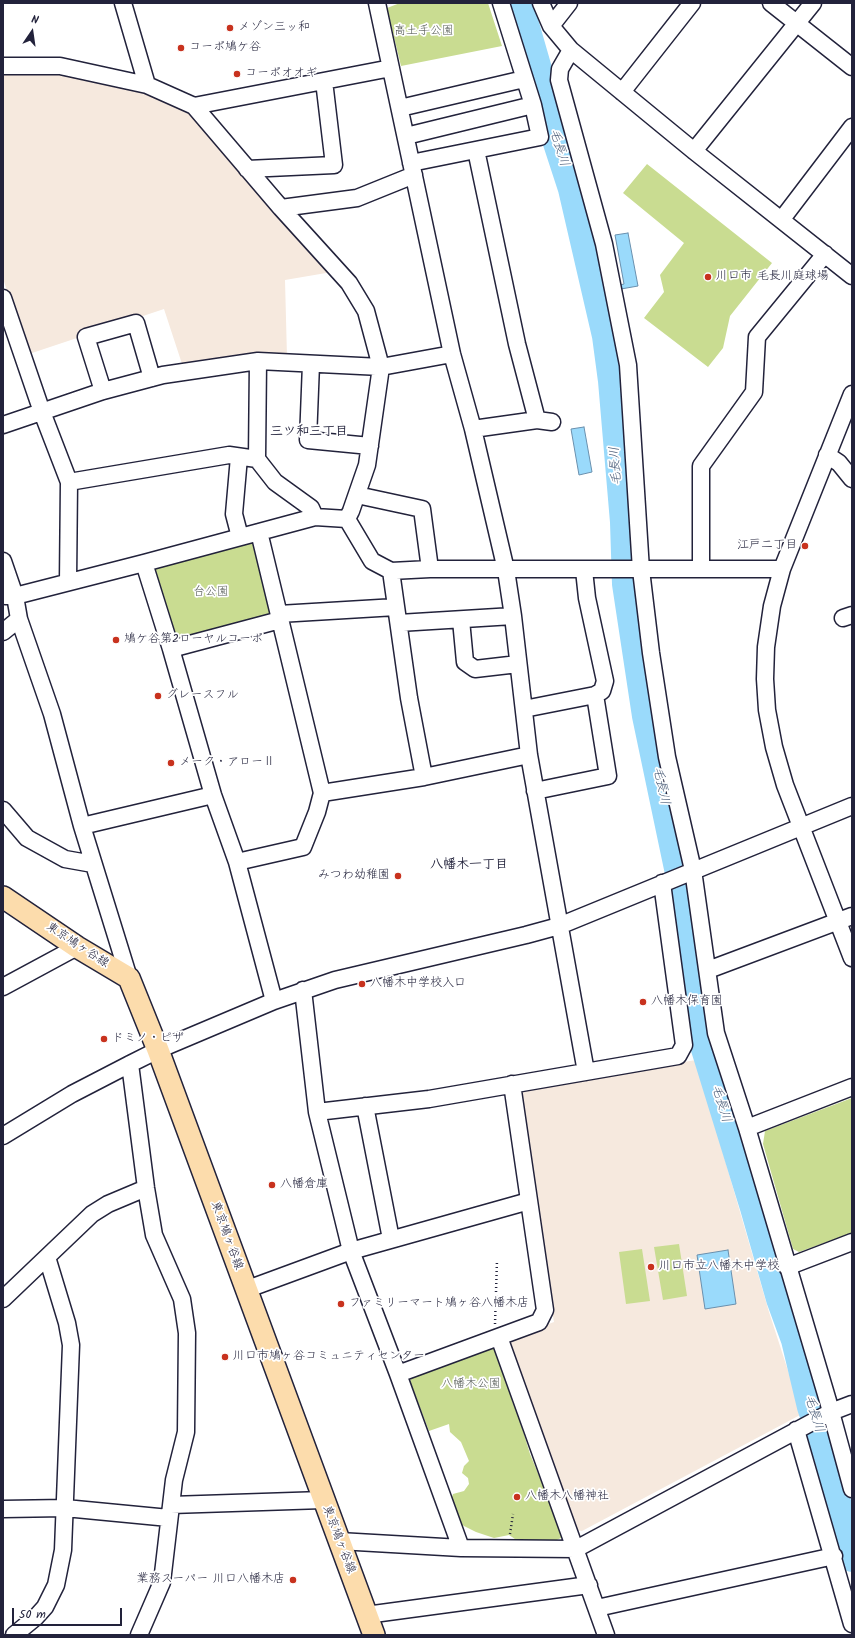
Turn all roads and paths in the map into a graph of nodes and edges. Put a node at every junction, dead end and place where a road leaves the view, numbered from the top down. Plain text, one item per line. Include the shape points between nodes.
1 (122, 3) edge
2 (377, 3) edge
3 (501, 3) edge
4 (541, 3) edge
5 (569, 3) edge
6 (692, 3) edge
7 (771, 3) edge
8 (813, 3) edge
9 (797, 23) junction
10 (551, 26) junction
11 (571, 50) junction
12 (3, 66) edge
13 (852, 67) edge
14 (392, 68) junction
15 (524, 79) junction
16 (324, 81) junction
17 (147, 85) junction
18 (622, 92) junction
19 (533, 105) junction
20 (194, 106) junction
21 (400, 108) junction
22 (852, 127) edge
23 (406, 136) junction
24 (476, 150) junction
25 (694, 151) junction
26 (247, 169) junction
27 (412, 169) junction
28 (281, 208) junction
29 (782, 219) junction
30 (824, 254) junction
31 (852, 276) edge
32 (3, 298) edge
33 (452, 354) junction
34 (258, 361) junction
35 (311, 364) junction
36 (381, 367) junction
37 (152, 378) junction
38 (102, 391) junction
39 (852, 394) edge
40 (42, 412) junction
41 (3, 424) edge
42 (473, 429) junction
43 (370, 446) junction
44 (827, 455) junction
45 (238, 457) junction
46 (257, 459) junction
47 (852, 479) edge
48 (69, 482) junction
49 (357, 495) junction
50 (315, 517) junction
51 (347, 519) junction
52 (259, 532) junction
53 (240, 537) junction
54 (3, 561) edge
55 (144, 563) junction
56 (430, 569) junction
57 (701, 569) junction
58 (782, 569) junction
59 (506, 570) junction
60 (584, 570) junction
61 (641, 570) junction
62 (390, 571) junction
63 (68, 582) junction
64 (9, 596) edge
65 (396, 607) junction
66 (513, 616) junction
67 (280, 617) junction
68 (19, 619) junction
69 (461, 620) junction
70 (399, 623) junction
71 (3, 632) edge
72 (171, 649) junction
73 (518, 664) junction
74 (595, 695) junction
75 (524, 708) junction
76 (529, 755) junction
77 (424, 777) junction
78 (535, 791) junction
79 (322, 793) junction
80 (213, 795) junction
81 (852, 806) edge
82 (3, 810) edge
83 (82, 826) junction
84 (801, 826) junction
85 (237, 862) junction
86 (93, 864) junction
87 (693, 870) junction
88 (662, 883) junction
89 (3, 897) edge
90 (845, 918) edge
91 (559, 926) junction
92 (77, 947) junction
93 (852, 958) edge
94 (708, 970) junction
95 (129, 978) junction
96 (3, 987) edge
97 (303, 990) junction
98 (274, 1001) junction
99 (158, 1050) junction
100 (130, 1064) junction
101 (586, 1072) junction
102 (512, 1084) junction
103 (852, 1087) edge
104 (365, 1106) junction
105 (317, 1112) junction
106 (747, 1128) junction
107 (3, 1136) edge
108 (146, 1188) junction
109 (529, 1201) junction
110 (391, 1239) junction
111 (852, 1242) edge
112 (351, 1251) junction
113 (47, 1257) junction
114 (497, 1260) dead end
115 (787, 1267) junction
116 (245, 1290) junction
117 (3, 1299) edge
118 (498, 1337) junction
119 (398, 1374) junction
120 (852, 1404) edge
121 (831, 1412) junction
122 (796, 1430) junction
123 (852, 1489) edge
124 (323, 1500) junction
125 (3, 1508) edge
126 (65, 1508) junction
127 (170, 1512) junction
128 (513, 1514) dead end
129 (339, 1541) junction
130 (461, 1548) junction
131 (507, 1548) junction
132 (576, 1549) junction
133 (834, 1556) junction
134 (589, 1585) junction
135 (597, 1608) junction
136 (366, 1614) junction
137 (852, 1624) edge
138 (14, 1635) edge
139 (139, 1635) edge
140 (143, 1635) edge
141 (374, 1635) edge
142 (606, 1635) edge

1 - 17 street
2 - 14 street
3 - 15 street
4 - 10 street
5 - 10 street
6 - 18 street
7 - 9 street
8 - 9 street
9 - 13 street
9 - 25 street
10 - 11 street
11 - 18 street
11 - 61 street via 560,69 559,80 604,244 628,365
12 - 17 street via 60,66
14 - 16 street
14 - 21 street
15 - 19 street
15 - 21 street
16 - 20 street
16 - 26 street via 334,165
17 - 20 street
18 - 25 street
19 - 23 street
19 - 24 street via 540,137
20 - 26 street
21 - 23 street
22 - 29 street
23 - 27 street
24 - 27 street
24 - 42 street via 517,344 544,421
25 - 29 street
26 - 28 street
27 - 28 street via 357,198
27 - 33 street
28 - 36 street via 349,284 366,311
29 - 30 street
30 - 31 street
30 - 57 street via 758,337 754,392 701,466
32 - 40 street
33 - 36 street
33 - 42 street
34 - 35 street
34 - 37 street
34 - 46 street
35 - 36 street
35 - 43 street via 308,440
36 - 43 street
37 - 38 street
37 - 38 street via 136,322 86,337
38 - 40 street
39 - 44 street
40 - 41 street
40 - 48 street
42 - 59 street
43 - 49 street
44 - 47 street via 839,463
44 - 58 street
45 - 46 street
45 - 48 street via 229,455
45 - 53 street via 234,514
46 - 50 street via 275,482 311,508
48 - 63 street
49 - 51 street
49 - 56 street via 422,509
50 - 51 street
50 - 52 street
51 - 62 street via 372,561
52 - 53 street
52 - 67 street
53 - 55 street
54 - 64 street
55 - 63 street
55 - 72 street
56 - 59 street
56 - 62 street
57 - 58 street
57 - 61 street
58 - 84 street via 772,606 766,647 767,710 785,785
59 - 60 street
59 - 66 street
60 - 61 street
60 - 74 street via 587,598 605,681 602,691
61 - 87 street via 667,757
62 - 65 street
63 - 64 street
64 - 68 street
65 - 67 street
65 - 70 street
66 - 69 street
66 - 73 street
67 - 72 street
67 - 79 street
68 - 71 street
68 - 83 street via 52,714
69 - 70 street
69 - 73 street via 465,662 474,669
70 - 77 street via 409,698
72 - 80 street
73 - 75 street
74 - 75 street
74 - 78 street via 608,776
75 - 76 street
76 - 77 street
76 - 78 street
77 - 79 street
78 - 91 street
79 - 85 street via 303,847
80 - 83 street
80 - 85 street
81 - 84 street
82 - 86 street via 27,838 65,858
83 - 86 street
84 - 87 street
84 - 90 street
85 - 98 street
86 - 95 street
87 - 88 street
87 - 94 street
88 - 91 street
88 - 101 street via 684,1045 678,1056
89 - 92 main road, 東京鳩ヶ谷線
90 - 93 street
90 - 94 street
91 - 97 street
91 - 101 street
92 - 95 main road, 東京鳩ヶ谷線
92 - 96 street
94 - 106 street via 716,1033
95 - 99 main road, 東京鳩ヶ谷線
97 - 98 street
97 - 105 street
98 - 99 street
99 - 100 street
99 - 116 main road, 東京鳩ヶ谷線
100 - 107 street via 66,1097
100 - 108 street
101 - 102 street
102 - 104 street via 429,1099
102 - 109 street
103 - 106 street
104 - 105 street
104 - 110 street
105 - 112 street
106 - 115 street
108 - 113 street via 108,1204 92,1214
108 - 127 street via 154,1235 182,1299 187,1333 186,1432 174,1480
109 - 110 street
109 - 118 street via 545,1310 539,1322
110 - 112 street
111 - 115 street
112 - 116 street
112 - 119 street
113 - 117 street
113 - 126 street via 71,1345
114 - 118 path via 494,1321
115 - 121 street
116 - 124 main road, 東京鳩ヶ谷線
118 - 119 street
118 - 132 street
119 - 130 street
120 - 121 street
121 - 122 street
121 - 123 street
122 - 132 street
122 - 133 street
124 - 127 street
124 - 129 main road, 東京鳩ヶ谷線
125 - 126 street
126 - 127 street
126 - 138 street via 63,1550 56,1585 36,1617
127 - 139 street via 162,1582
128 - 131 path
129 - 130 street
129 - 136 main road, 東京鳩ヶ谷線
130 - 131 street
131 - 132 street
132 - 134 street
133 - 135 street
133 - 137 street
134 - 135 street
134 - 136 street
135 - 142 street
136 - 141 main road, 東京鳩ヶ谷線
139 - 140 street

